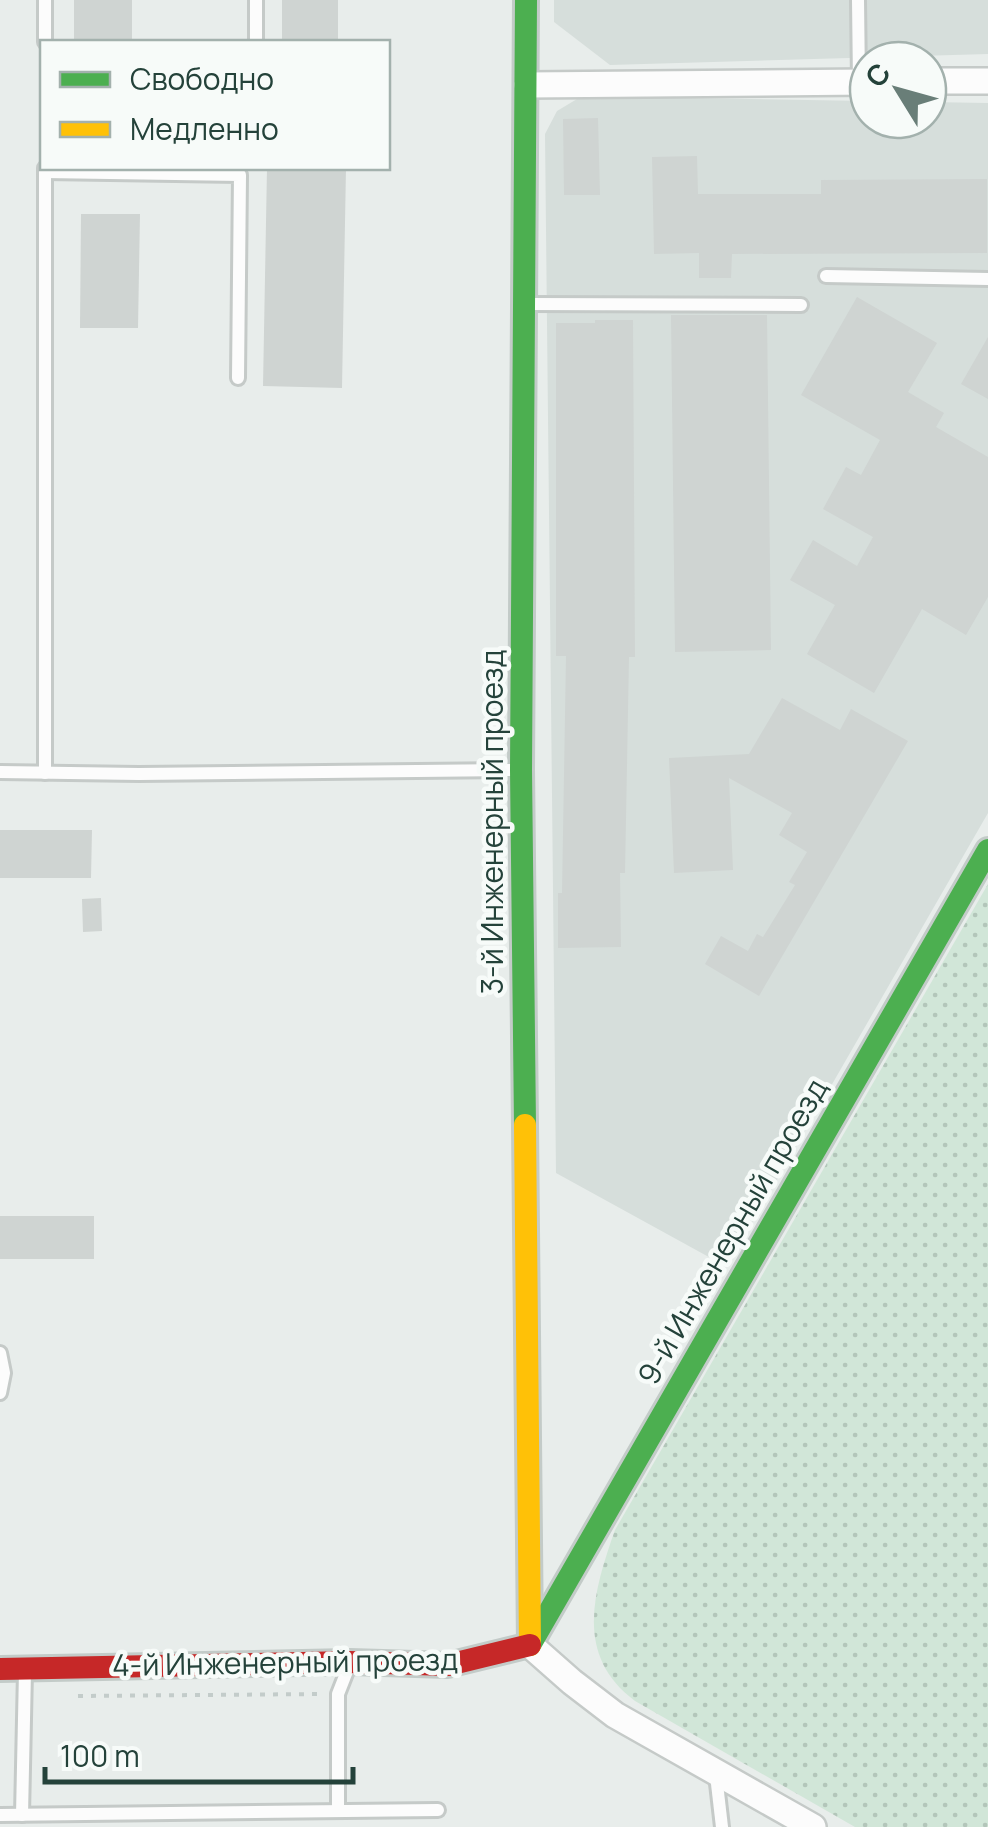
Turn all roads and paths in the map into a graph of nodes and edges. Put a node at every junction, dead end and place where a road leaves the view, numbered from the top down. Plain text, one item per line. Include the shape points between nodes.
1 (45, 0) edge
2 (256, 0) edge
3 (526, 0) edge
4 (858, 0) edge
5 (45, 40) edge
6 (256, 40) edge
7 (861, 40) edge
8 (988, 80) edge
9 (948, 81) edge
10 (848, 82) edge
11 (527, 85) junction
12 (44, 170) edge
13 (242, 171) edge
14 (826, 276) dead end
15 (988, 278) edge
16 (525, 304) junction
17 (800, 305) dead end
18 (238, 378) dead end
19 (521, 770) junction
20 (0, 772) edge
21 (45, 773) junction
22 (988, 850) edge
23 (0, 1352) edge
24 (0, 1393) edge
25 (530, 1644) junction
26 (350, 1662) junction
27 (0, 1668) edge
28 (24, 1669) junction
29 (338, 1694) junction
30 (63, 1696) dead end
31 (716, 1772) junction
32 (438, 1810) dead end
33 (338, 1811) junction
34 (0, 1815) edge
35 (22, 1815) junction
36 (722, 1827) edge
37 (813, 1827) edge

1 - 5 lane
2 - 6 lane
3 - 11 street, 3-й Инженерный проезд
4 - 7 lane
8 - 9 street
10 - 11 street
11 - 16 street, 3-й Инженерный проезд
12 - 13 lane
12 - 21 lane
13 - 18 lane
14 - 15 lane
16 - 17 lane
16 - 19 street, 3-й Инженерный проезд
19 - 21 lane
19 - 25 street, 3-й Инженерный проезд
20 - 21 lane
22 - 25 street, 9-й Инженерный проезд
23 - 24 lane
25 - 26 street, 4-й Инженерный проезд via 448,1665
25 - 31 street via 615,1715
26 - 28 street, 4-й Инженерный проезд
26 - 29 lane
27 - 28 street, 4-й Инженерный проезд
28 - 35 lane
29 - 30 path
29 - 33 lane
31 - 36 lane
31 - 37 street
32 - 33 lane
33 - 35 lane
34 - 35 lane

